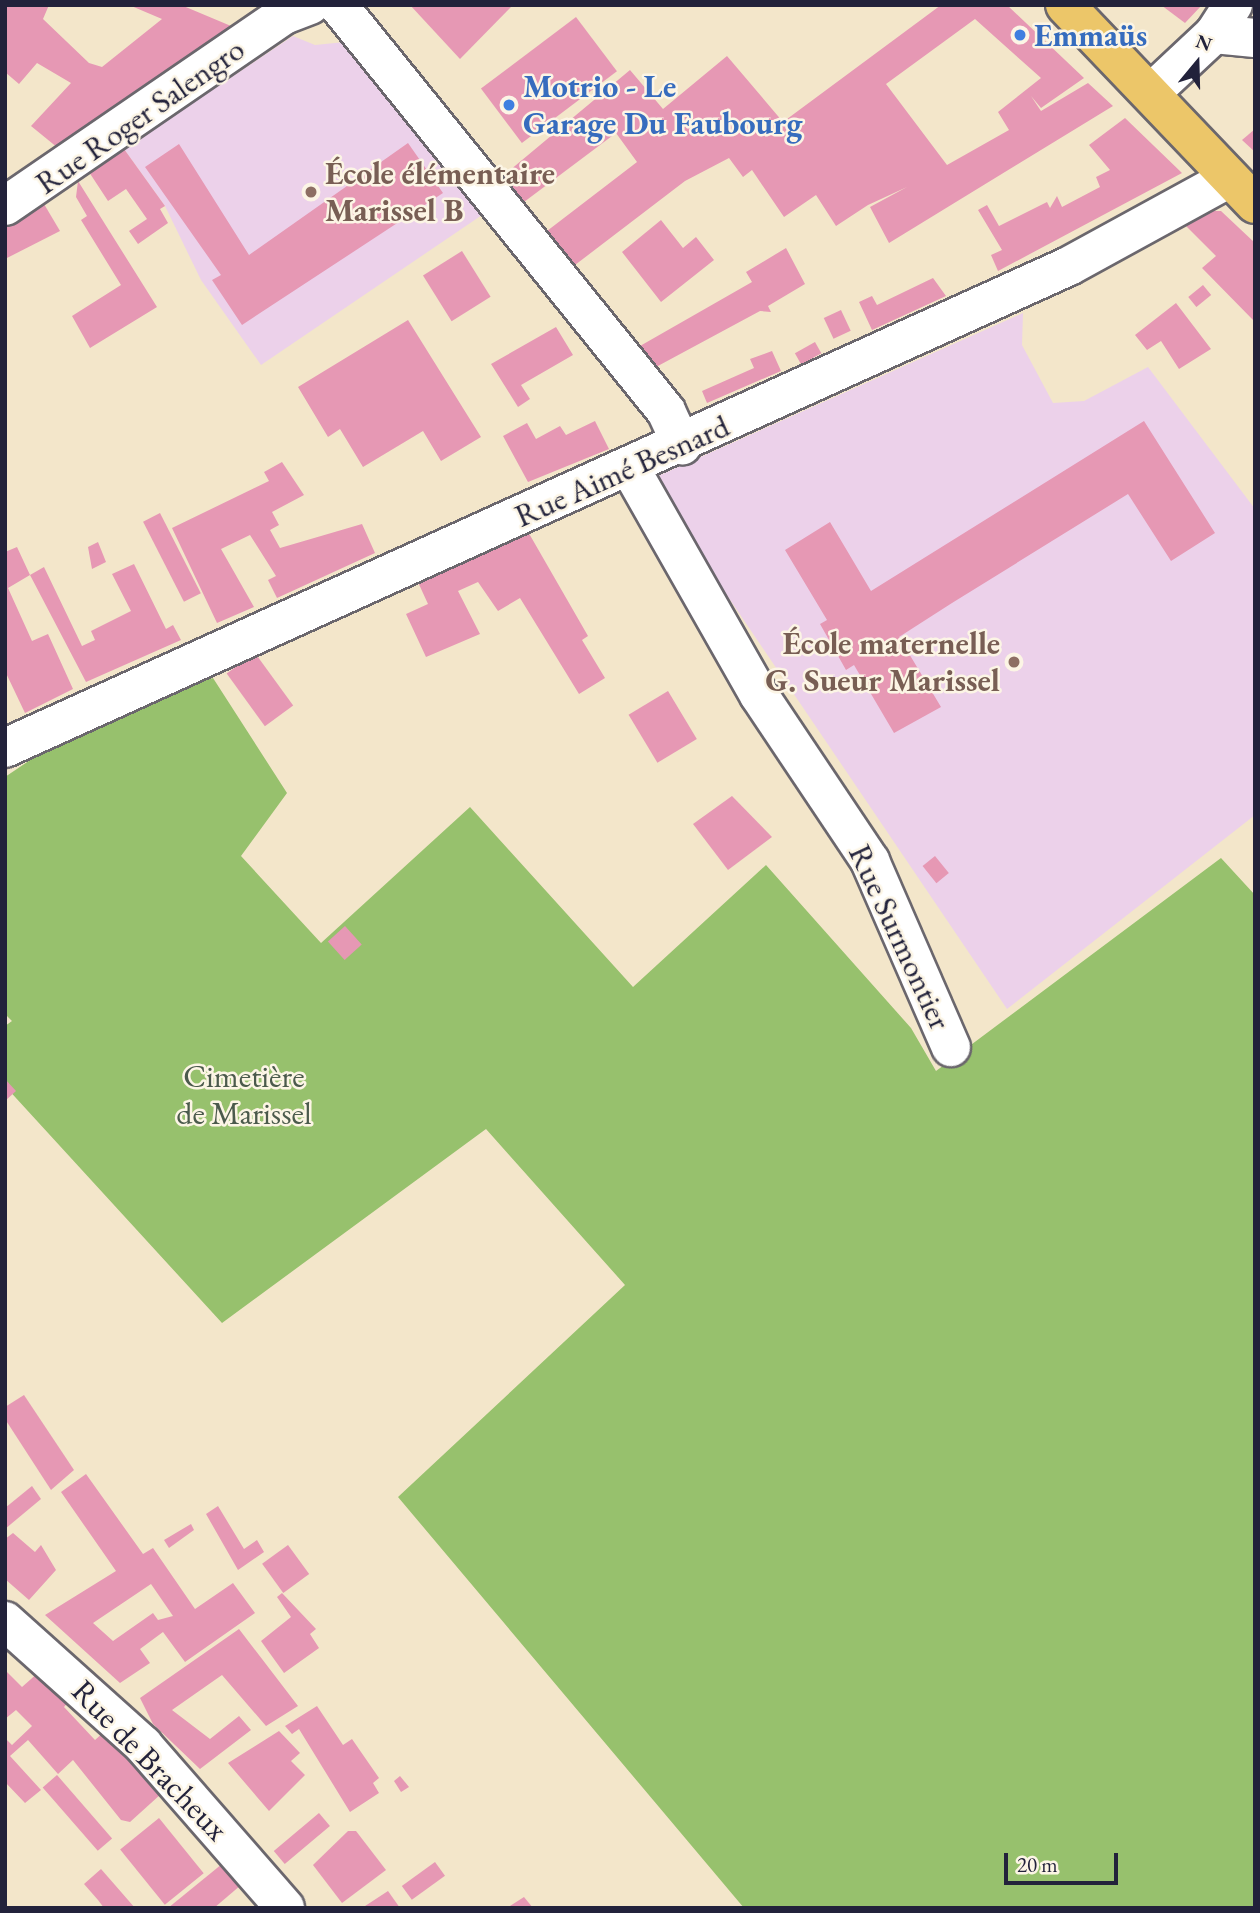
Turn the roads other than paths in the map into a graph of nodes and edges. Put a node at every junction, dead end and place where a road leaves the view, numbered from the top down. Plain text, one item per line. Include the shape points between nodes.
1 (310, 5) edge
2 (338, 5) edge
3 (1065, 5) edge
4 (1224, 20) edge
5 (1255, 38) edge
6 (1153, 91) junction
7 (1242, 191) edge
8 (5, 206) edge
9 (682, 444) junction
10 (630, 468) junction
11 (5, 748) edge
12 (951, 1047) dead end
13 (5, 1621) edge
14 (285, 1908) edge

1 - 8 street, Rue Roger Salengro via 284,15
2 - 9 street via 666,411
3 - 6 main road
4 - 5 street
4 - 6 street
6 - 7 main road
7 - 9 street, Rue Aimé Besnard via 1108,247
9 - 10 street, Rue Aimé Besnard
10 - 11 street, Rue Aimé Besnard
10 - 12 street, Rue Surmontier via 759,695 870,860
13 - 14 street, Rue de Bracheux via 143,1745

